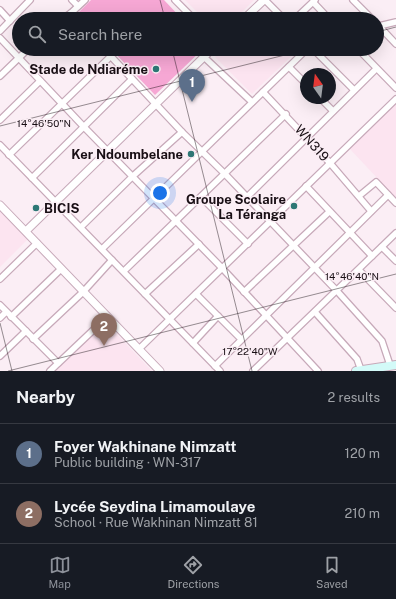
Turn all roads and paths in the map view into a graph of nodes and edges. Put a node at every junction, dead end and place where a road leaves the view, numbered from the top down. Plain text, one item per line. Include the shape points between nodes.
1 (30, 0) edge
2 (72, 0) edge
3 (85, 0) edge
4 (175, 0) edge
5 (264, 0) edge
6 (355, 0) edge
7 (314, 1) edge
8 (78, 6) junction
9 (0, 10) edge
10 (18, 12) edge
11 (72, 12) edge
12 (187, 12) edge
13 (251, 12) edge
14 (277, 12) edge
15 (302, 12) edge
16 (323, 12) edge
17 (366, 12) edge
18 (10, 20) joint
19 (396, 22) edge
20 (384, 24) edge
21 (0, 31) edge
22 (384, 32) edge
23 (0, 38) edge
24 (396, 44) edge
25 (12, 51) edge
26 (110, 56) joint
27 (300, 56) edge
28 (320, 56) edge
29 (366, 56) edge
30 (204, 57) joint
31 (19, 58) joint
32 (289, 66) junction
33 (376, 69) junction
34 (0, 76) edge
35 (300, 78) edge
36 (132, 79) junction
37 (40, 81) junction
38 (396, 88) edge
39 (354, 90) junction
40 (263, 92) junction
41 (396, 99) edge
42 (252, 102) junction
43 (62, 104) junction
44 (156, 104) junction
45 (326, 104) edge
46 (333, 111) junction
47 (286, 114) junction
48 (0, 120) edge
49 (84, 127) junction
50 (182, 132) junction
51 (307, 137) junction
52 (0, 145) edge
53 (109, 151) junction
54 (202, 151) junction
55 (9, 155) junction
56 (330, 163) junction
57 (225, 174) junction
58 (133, 176) junction
59 (32, 178) junction
60 (306, 186) junction
61 (388, 195) junction
62 (359, 196) junction
63 (201, 197) junction
64 (247, 197) junction
65 (154, 198) junction
66 (56, 201) junction
67 (396, 202) edge
68 (0, 205) edge
69 (371, 211) junction
70 (329, 212) junction
71 (176, 221) junction
72 (270, 221) junction
73 (81, 227) junction
74 (26, 231) junction
75 (350, 233) junction
76 (396, 233) edge
77 (37, 242) junction
78 (199, 244) junction
79 (248, 244) junction
80 (294, 246) junction
81 (382, 247) junction
82 (102, 249) junction
83 (372, 256) junction
84 (112, 260) junction
85 (396, 262) edge
86 (222, 268) junction
87 (61, 269) junction
88 (315, 269) junction
89 (358, 270) junction
90 (124, 271) junction
91 (0, 279) edge
92 (337, 291) junction
93 (82, 292) junction
94 (244, 292) junction
95 (145, 294) junction
96 (196, 294) junction
97 (0, 305) edge
98 (396, 308) edge
99 (6, 312) junction
100 (315, 312) junction
101 (218, 316) junction
102 (266, 316) junction
103 (11, 317) junction
104 (107, 317) junction
105 (0, 318) edge
106 (170, 319) junction
107 (26, 331) junction
108 (288, 338) junction
109 (33, 339) junction
110 (241, 339) junction
111 (193, 343) junction
112 (139, 349) junction
113 (0, 356) edge
114 (58, 363) junction
115 (393, 365) edge
116 (215, 366) junction
117 (376, 369) edge
118 (50, 371) edge
119 (160, 371) edge
120 (220, 371) edge
121 (253, 371) edge
122 (318, 371) edge
123 (359, 371) edge

1 - 10 street
2 - 8 street
3 - 8 street
4 - 12 street
5 - 13 street
5 - 14 street
6 - 17 street
7 - 15 street
7 - 16 street
8 - 11 street
9 - 18 street
18 - 21 street
19 - 20 street
22 - 24 street
23 - 25 street
26 - 36 street
26 - 43 street
27 - 32 street
28 - 39 street
29 - 33 street
30 - 42 street
30 - 44 street
31 - 34 street
31 - 37 street
32 - 35 street
32 - 40 street
33 - 38 street
33 - 39 street
36 - 44 street
36 - 49 street
37 - 43 street
37 - 48 street
39 - 46 street
40 - 42 street
40 - 47 street, WN319
41 - 56 street
42 - 54 street
43 - 49 street
43 - 55 street
44 - 50 street
44 - 53 street
45 - 46 street
46 - 51 street
47 - 51 street, WN319
47 - 57 street
49 - 53 street
49 - 59 street
50 - 54 street
50 - 58 street
51 - 56 street, WN319
51 - 64 street
52 - 55 street
53 - 58 street
53 - 66 street
54 - 57 street
54 - 65 street
55 - 59 street
56 - 60 street
56 - 62 street, WN319
57 - 63 street
57 - 64 street
58 - 65 street
58 - 73 street
59 - 66 street
60 - 70 street
60 - 72 street
61 - 62 street via 376,182
61 - 67 street
61 - 69 street
62 - 69 street, WN319
63 - 71 street
63 - 79 street
64 - 72 street
65 - 71 street
65 - 82 street
66 - 73 street
66 - 74 street
68 - 74 street
69 - 75 street
70 - 75 street
70 - 80 street
71 - 78 street
71 - 90 street
72 - 79 street
72 - 80 street
73 - 82 street
74 - 77 street
75 - 83 street
75 - 88 street
76 - 81 street
77 - 87 street
77 - 91 street
78 - 86 street
78 - 95 street
79 - 86 street
80 - 88 street
80 - 94 street
81 - 83 street
81 - 85 street
82 - 84 street
83 - 89 street
84 - 90 street
84 - 93 street
86 - 94 street
86 - 96 street
87 - 93 street
87 - 103 street
88 - 92 street
88 - 102 street
89 - 92 street
89 - 98 street
90 - 95 street
92 - 100 street
92 - 115 street via 382,341
93 - 104 street
93 - 109 street
94 - 102 street
95 - 106 street
96 - 101 street
96 - 106 street
97 - 99 street
99 - 103 street
99 - 105 street
100 - 108 street
100 - 123 street via 357,359
101 - 110 street
101 - 111 street
102 - 108 street
102 - 110 street
103 - 107 street
104 - 112 street
104 - 114 street
106 - 111 street
106 - 112 street
107 - 109 street
107 - 113 street
108 - 121 street
108 - 122 street
109 - 114 street
110 - 116 street
111 - 116 street
112 - 119 street
114 - 118 street
115 - 117 main road
116 - 120 street
117 - 123 main road

